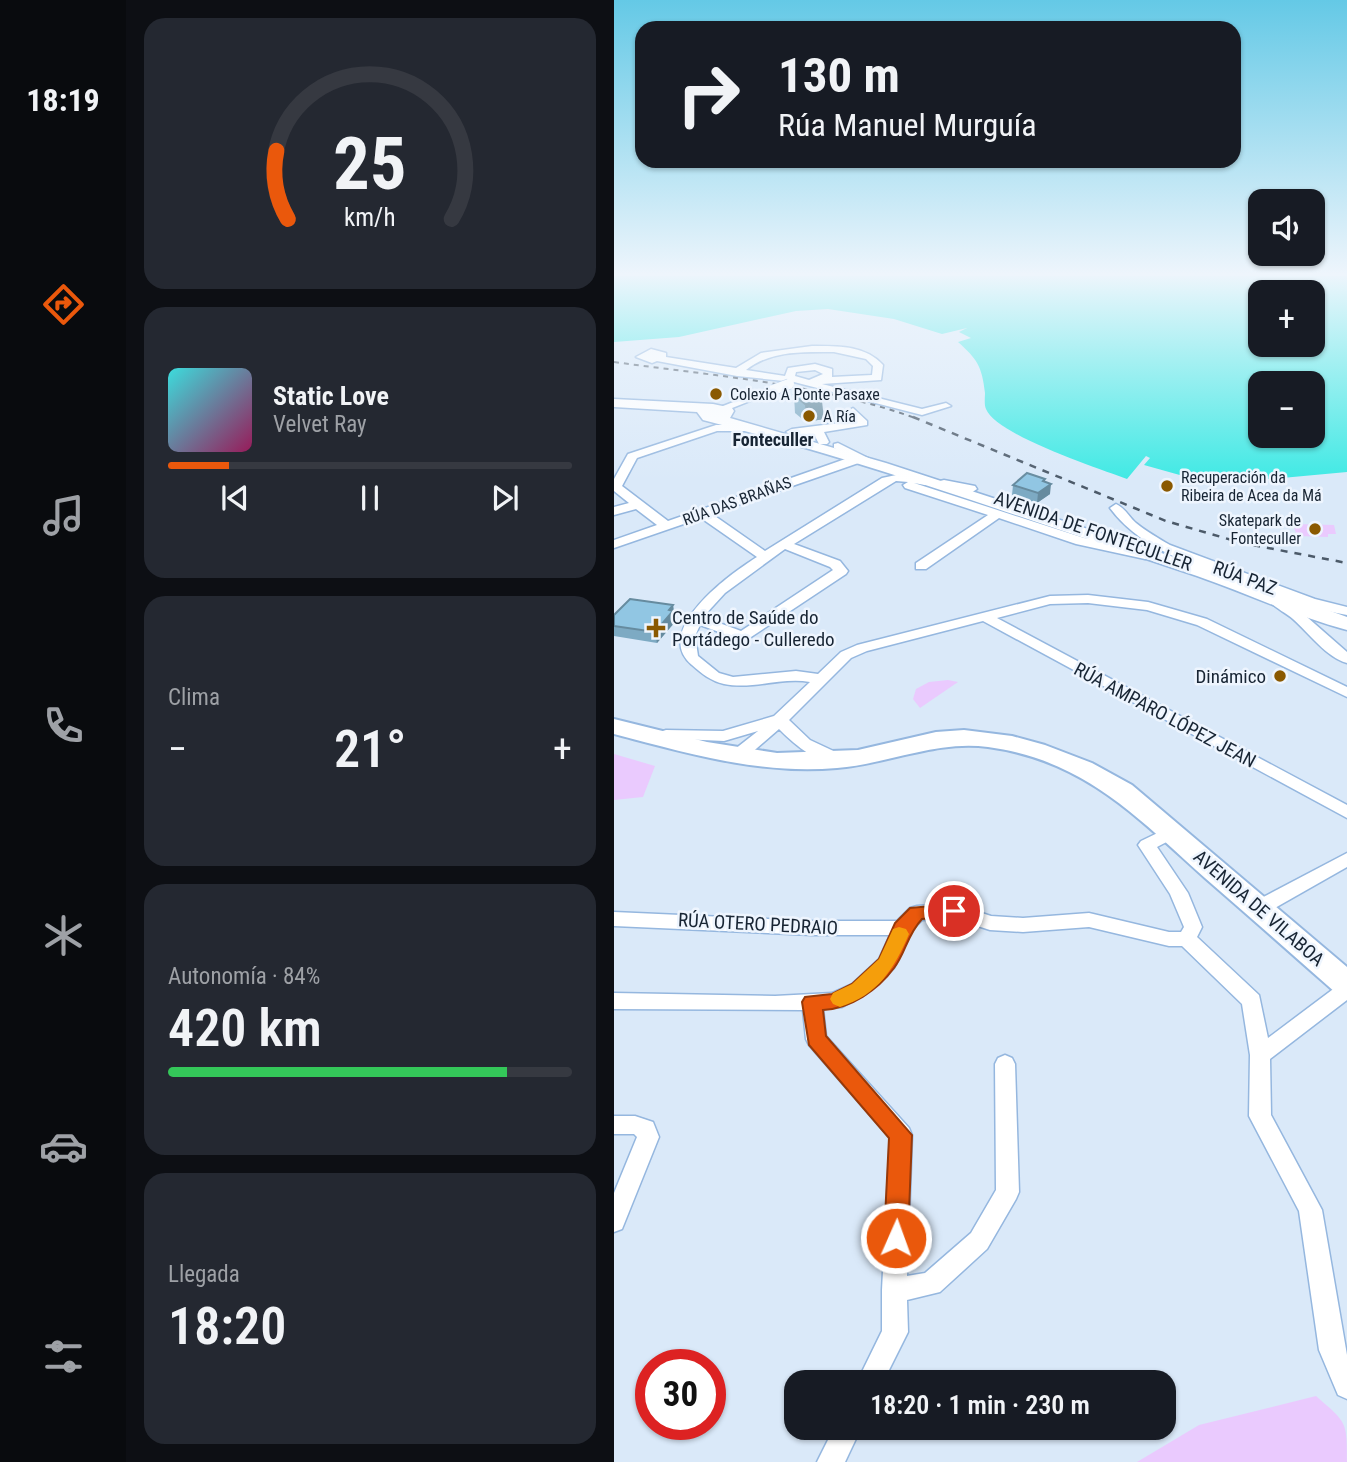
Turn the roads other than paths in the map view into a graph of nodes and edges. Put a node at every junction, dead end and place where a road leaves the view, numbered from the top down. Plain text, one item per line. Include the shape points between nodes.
1 (659, 359) dead end
2 (737, 373) junction
3 (800, 382) junction
4 (614, 405) edge
5 (946, 406) dead end
6 (853, 411) dead end
7 (717, 415) junction
8 (792, 435) junction
9 (826, 439) junction
10 (859, 458) junction
11 (896, 473) junction
12 (615, 487) edge
13 (971, 489) junction
14 (639, 504) junction
15 (1024, 507) junction
16 (1116, 508) dead end
17 (614, 511) edge
18 (704, 513) junction
19 (997, 514) junction
20 (655, 516) junction
21 (681, 521) junction
22 (667, 526) junction
23 (1086, 539) junction
24 (614, 544) edge
25 (785, 545) junction
26 (766, 557) junction
27 (921, 566) dead end
28 (1247, 587) junction
29 (1347, 611) edge
30 (983, 616) junction
31 (695, 619) junction
32 (1347, 621) edge
33 (1347, 659) edge
34 (820, 679) junction
35 (776, 680) junction
36 (1347, 693) edge
37 (800, 699) junction
38 (780, 719) junction
39 (614, 726) edge
40 (736, 757) junction
41 (838, 760) junction
42 (1347, 812) edge
43 (1172, 832) junction
44 (1347, 859) edge
45 (1259, 908) junction
46 (614, 910) edge
47 (614, 919) edge
48 (673, 920) junction
49 (902, 928) junction
50 (1187, 939) junction
51 (1347, 987) edge
52 (614, 1001) edge
53 (812, 1002) junction
54 (1260, 1055) junction
55 (1005, 1064) dead end
56 (625, 1125) edge
57 (614, 1221) edge
58 (893, 1290) junction
59 (877, 1370) edge
60 (1347, 1386) edge
61 (842, 1440) edge
62 (831, 1462) edge

1 - 2 street
2 - 3 street
2 - 3 street via 762,355 822,347 856,352 877,366 879,373 877,377
3 - 5 street via 922,412
3 - 7 street, bridge
4 - 7 main road, AVENIDA DE FONTECULLER
6 - 9 street via 863,423
7 - 8 main road, AVENIDA DE FONTECULLER
7 - 12 street via 632,456
8 - 9 main road, AVENIDA DE FONTECULLER
8 - 10 main road, AVENIDA DE FONTECULLER
9 - 10 street, AVENIDA DE FONTECULLER
9 - 13 main road, AVENIDA DE FONTECULLER
10 - 11 main road, AVENIDA DE FONTECULLER
10 - 18 street, RÚA DAS BRAÑAS
11 - 13 street
11 - 19 street
11 - 23 main road, AVENIDA DE FONTECULLER
11 - 25 street
12 - 14 street
13 - 15 main road, AVENIDA DE FONTECULLER
14 - 17 street
14 - 20 street
15 - 23 main road
15 - 32 main road, AVENIDA DE FONTECULLER
16 - 29 street, RÚA PAZ via 1146,536 1177,552 1320,607
18 - 21 street, RÚA DAS BRAÑAS
18 - 26 street
19 - 23 street
19 - 27 street
20 - 21 street
20 - 22 street
21 - 22 street, RÚA DAS BRAÑAS
22 - 24 street, RÚA DAS BRAÑAS
23 - 28 main road, AVENIDA DE FONTECULLER
25 - 26 street
25 - 31 street via 835,564 841,571 743,636
26 - 31 street via 728,582
28 - 32 main road, AVENIDA DE FONTECULLER via 1324,617
28 - 33 street via 1288,607
30 - 34 street via 862,648 846,655
30 - 36 street via 1050,600 1148,606 1202,622
30 - 42 street, RÚA AMPARO LÓPEZ JEAN
31 - 35 street via 688,650 694,664 717,678
34 - 35 street via 792,684
34 - 37 street
35 - 37 street
37 - 38 street
38 - 39 street via 739,733 697,738
38 - 40 street
38 - 41 street via 793,736
39 - 40 highway, AVENIDA DE VILABOA
40 - 41 highway, AVENIDA DE VILABOA via 775,762
41 - 43 highway, AVENIDA DE VILABOA via 943,738 1002,742 1106,779
43 - 45 highway, AVENIDA DE VILABOA
43 - 50 street via 1147,845 1179,893 1193,927
44 - 45 street
45 - 51 highway, AVENIDA DE VILABOA
46 - 48 street
47 - 48 street, RÚA OTERO PEDRAIO
48 - 49 street, RÚA OTERO PEDRAIO
49 - 50 street via 917,913 954,911 990,923 1089,920
49 - 53 street via 887,964 859,989 835,1001
50 - 54 street via 1252,1001
51 - 54 street
52 - 53 street
53 - 58 street via 816,1039 900,1135
54 - 60 street via 1260,1116 1310,1210 1332,1350
55 - 58 street via 1008,1192 979,1241 931,1284
56 - 57 street via 645,1129 648,1138
58 - 59 street via 895,1332
61 - 62 street

